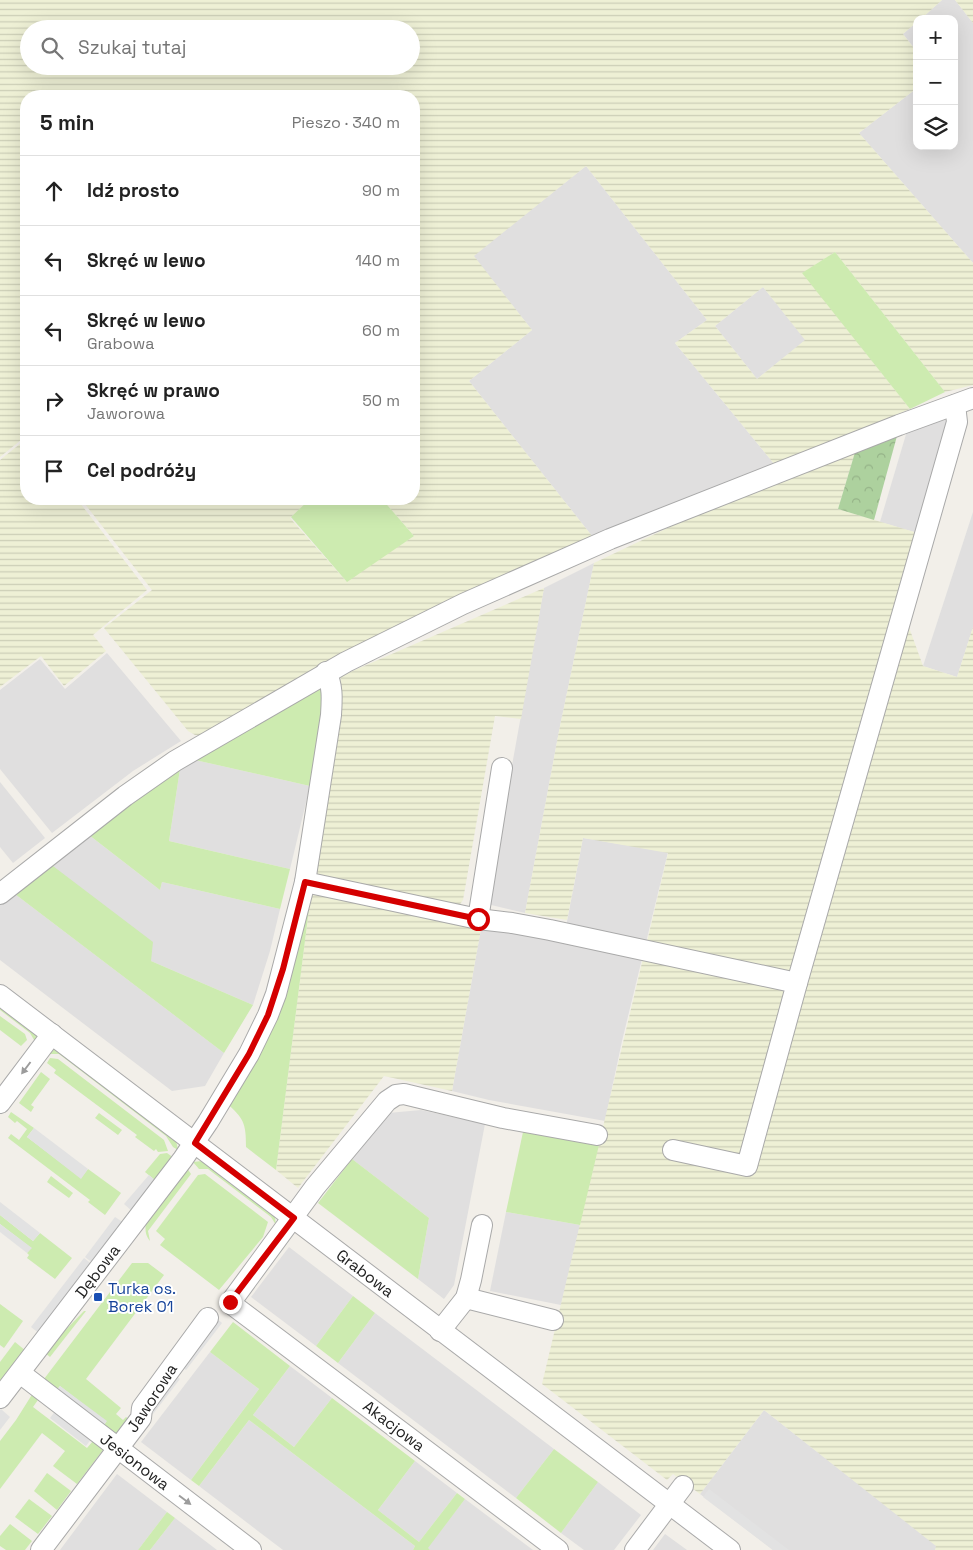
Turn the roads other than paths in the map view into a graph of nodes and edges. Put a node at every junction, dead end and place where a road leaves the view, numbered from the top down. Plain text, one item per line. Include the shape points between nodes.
1 (964, 401) edge
2 (326, 672) junction
3 (502, 768) dead end
4 (305, 882) junction
5 (0, 894) edge
6 (478, 919) junction
7 (797, 983) junction
8 (0, 995) edge
9 (52, 1034) junction
10 (0, 1102) edge
11 (596, 1135) dead end
12 (195, 1143) junction
13 (673, 1150) dead end
14 (294, 1218) junction
15 (482, 1225) dead end
16 (466, 1298) junction
17 (208, 1318) dead end
18 (553, 1320) dead end
19 (440, 1331) junction
20 (20, 1373) junction
21 (0, 1398) edge
22 (118, 1449) junction
23 (683, 1486) dead end
24 (670, 1504) junction
25 (42, 1550) edge
26 (251, 1550) edge
27 (558, 1550) edge
28 (635, 1550) edge
29 (730, 1550) edge

1 - 2 street via 610,539 463,604
1 - 7 street
2 - 4 street, Dębowa via 331,682 331,715
2 - 5 street via 166,766
3 - 6 street
4 - 6 street
4 - 12 street, Dębowa via 268,1015 249,1054
6 - 7 street via 550,930
7 - 13 street via 747,1166
8 - 9 street, Grabowa
9 -> 10 street
9 - 12 street, Grabowa
11 - 14 street via 503,1118 404,1094 396,1095 387,1101 321,1180
12 - 14 street, Grabowa
12 - 20 street, Dębowa
14 - 19 street, Grabowa
14 - 27 street, Akacjowa via 230,1302
15 - 16 street
16 - 18 street
16 - 19 street
17 - 22 street, Jaworowa via 142,1408 141,1418
19 - 24 street, Grabowa
20 - 21 street, Dębowa
20 - 22 street, Jesionowa
22 - 25 street, Jaworowa
22 -> 26 street, Jesionowa
23 - 24 street
24 - 28 street
24 - 29 street, Grabowa

